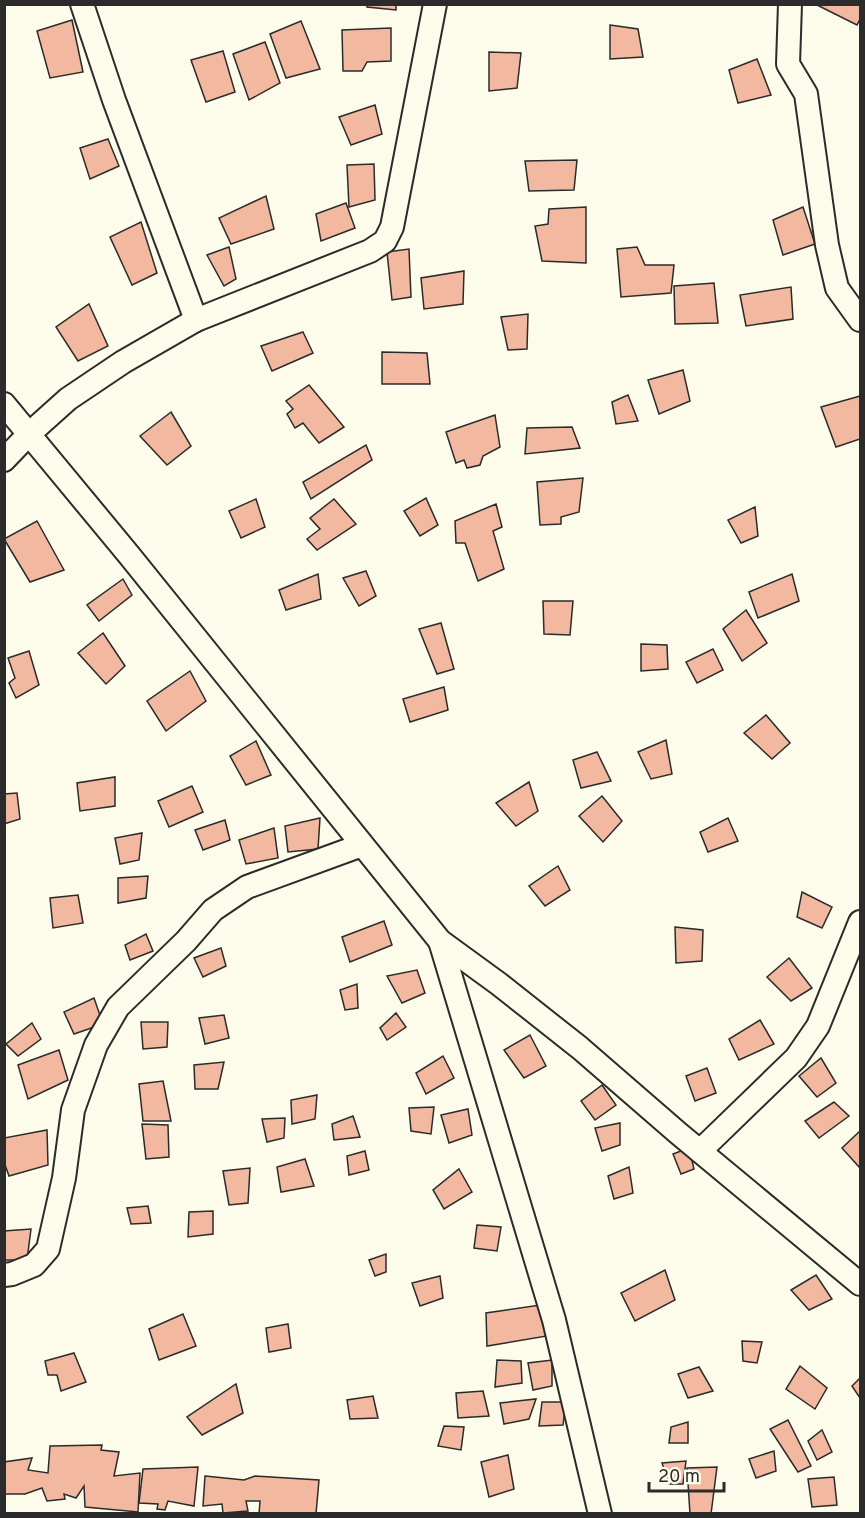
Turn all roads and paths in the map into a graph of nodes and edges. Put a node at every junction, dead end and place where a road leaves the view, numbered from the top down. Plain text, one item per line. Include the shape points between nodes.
1 (82, 4) edge
2 (435, 4) edge
3 (790, 4) edge
4 (196, 320) junction
5 (861, 320) edge
6 (4, 404) edge
7 (29, 434) junction
8 (4, 460) edge
9 (362, 845) junction
10 (861, 922) edge
11 (440, 941) junction
12 (699, 1151) junction
13 (4, 1275) edge
14 (861, 1284) edge
15 (600, 1514) edge

1 - 4 street
2 - 4 street via 392,226 384,241 370,251
3 - 5 street via 788,64 806,93 827,245 837,288
4 - 7 street via 68,399
6 - 7 street
7 - 8 street
7 - 9 street
9 - 11 street
9 - 13 street via 247,887 213,910 118,1007 96,1045 73,1110 64,1178 48,1249 34,1265
10 - 12 street via 818,1026 796,1058
11 - 12 street via 580,1048
11 - 15 street via 554,1320
12 - 14 street

